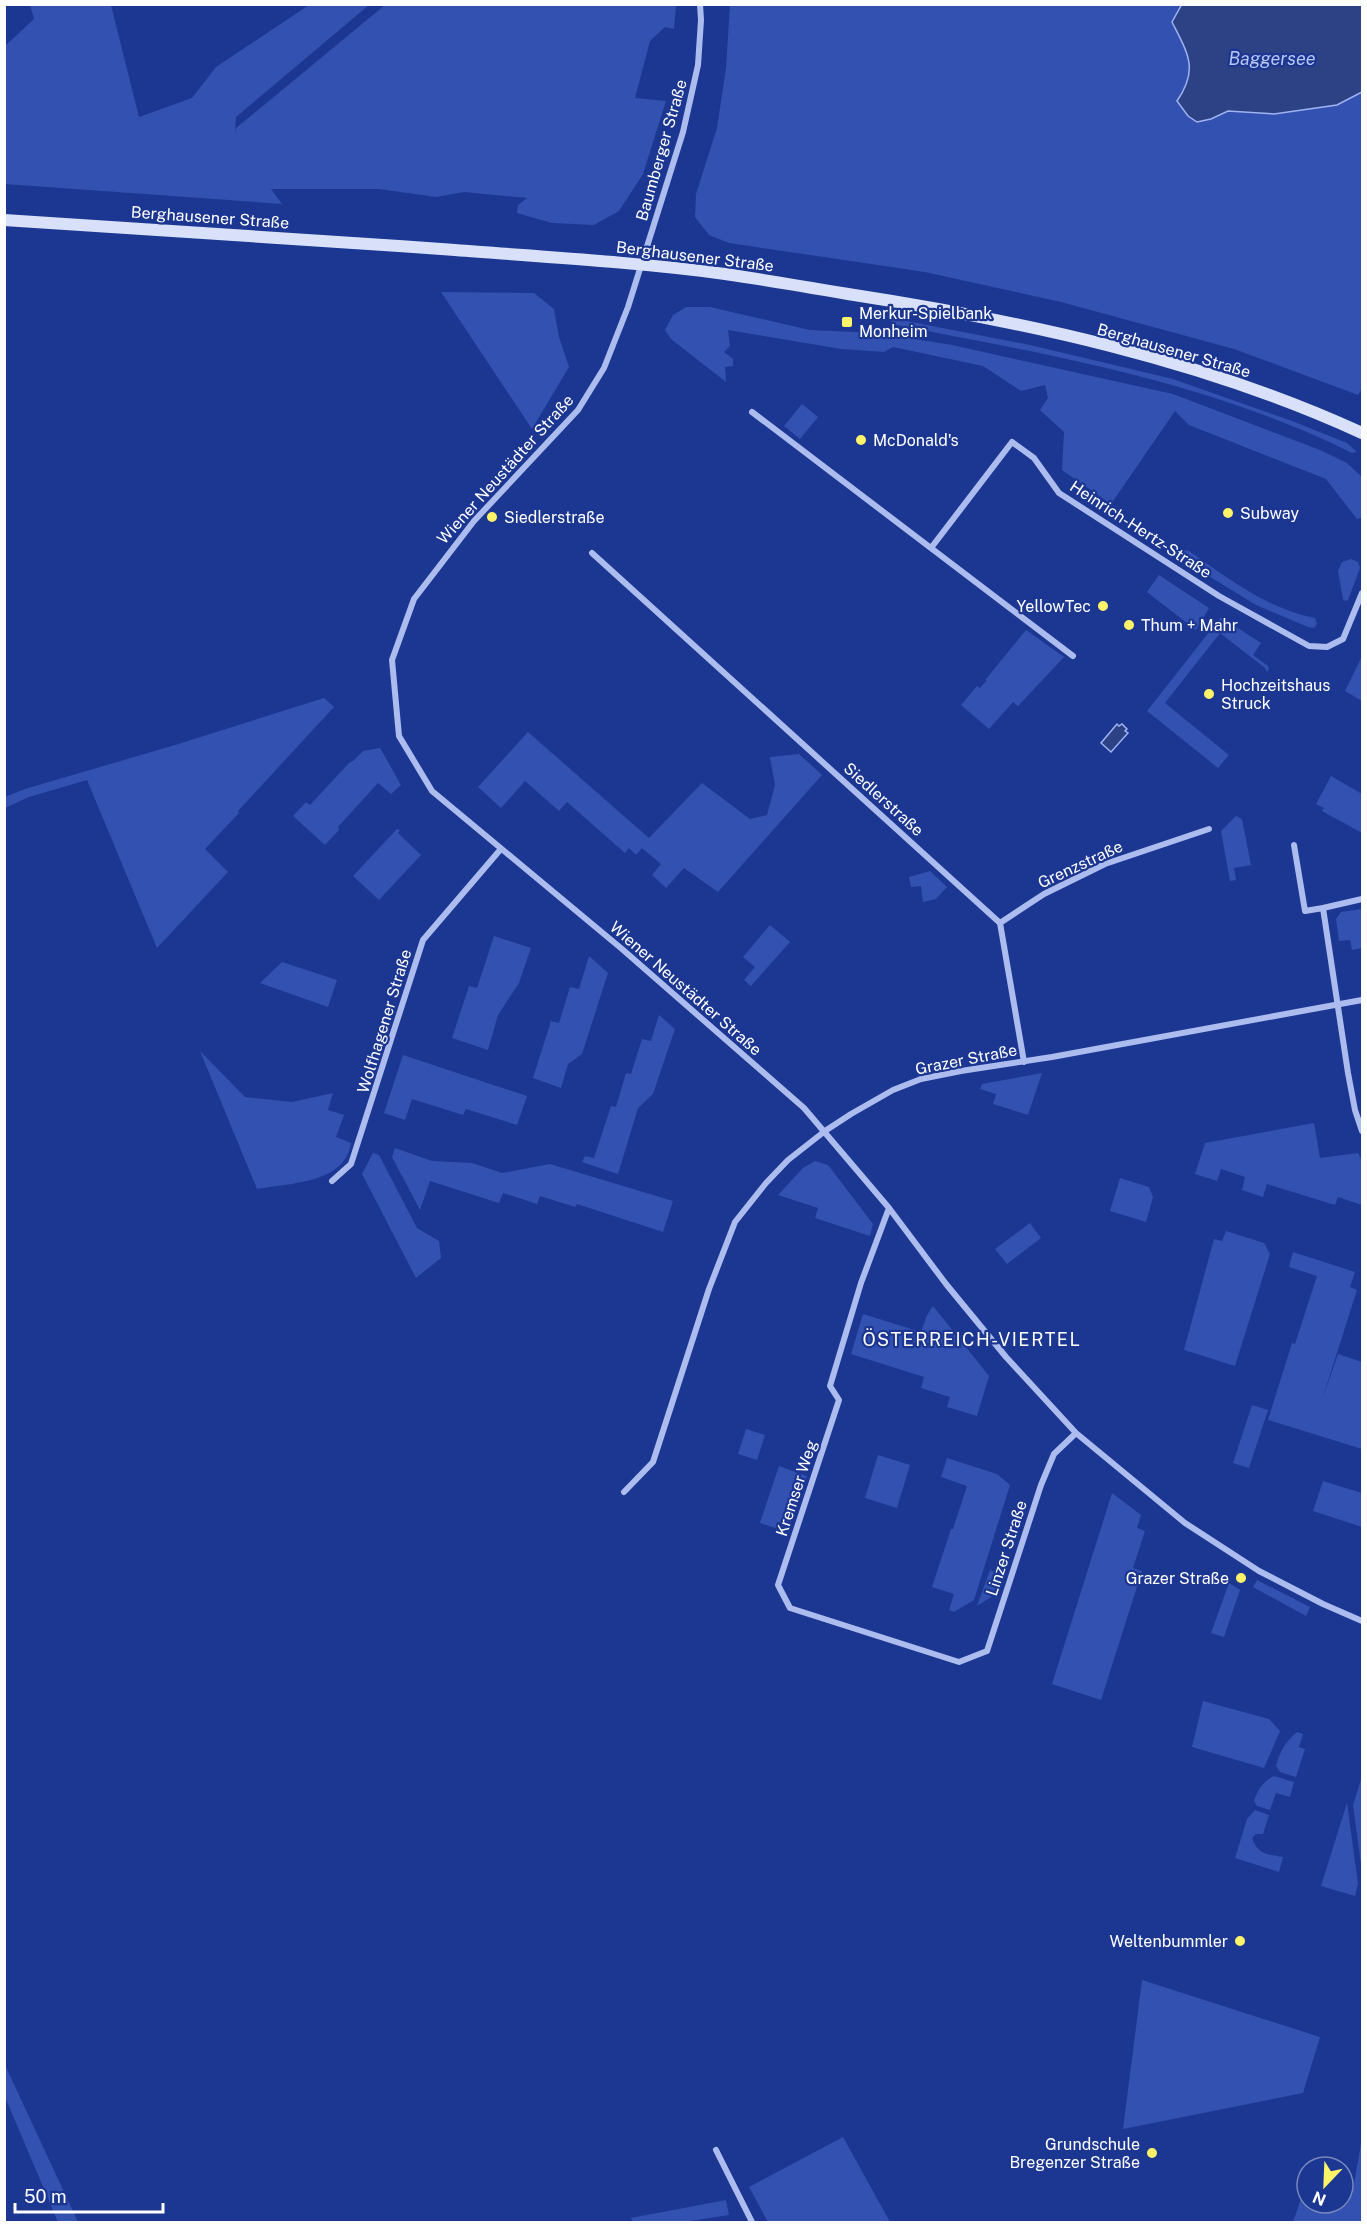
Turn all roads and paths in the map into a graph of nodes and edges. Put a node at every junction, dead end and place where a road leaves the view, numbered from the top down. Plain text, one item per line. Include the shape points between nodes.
1 (700, 4) edge
2 (4, 220) edge
3 (641, 265) junction
4 (752, 412) dead end
5 (1362, 433) edge
6 (931, 548) junction
7 (592, 553) dead end
8 (1362, 592) edge
9 (1073, 656) dead end
10 (1209, 829) dead end
11 (1294, 845) dead end
12 (500, 850) junction
13 (1362, 899) edge
14 (1323, 908) junction
15 (1000, 922) junction
16 (1362, 1000) edge
17 (1338, 1005) junction
18 (1024, 1062) junction
19 (825, 1131) junction
20 (1362, 1131) edge
21 (332, 1181) dead end
22 (889, 1208) junction
23 (1076, 1433) junction
24 (624, 1492) dead end
25 (1362, 1621) edge
26 (959, 1662) joint
27 (716, 2150) dead end
28 (752, 2223) edge

1 - 3 street, Baumberger Straße via 698,65 683,132
2 - 3 street, Berghausener Straße
3 - 5 street, Berghausener Straße via 911,303 1006,322 1220,378
3 - 12 street, Wiener Neustädter Straße via 604,368 578,410 474,521 414,599 392,660 399,736 431,790
4 - 6 street
6 - 8 street, Heinrich-Hertz-Straße via 1012,442 1034,458 1059,493 1219,596 1308,646 1327,647 1343,639
6 - 9 street
7 - 15 street, Siedlerstraße
10 - 15 street, Grenzstraße via 1105,864 1044,894
11 - 14 street via 1305,911
12 - 19 street, Wiener Neustädter Straße via 622,949 804,1108
12 - 21 street, Wolfhagener Straße via 423,940 351,1164
13 - 14 street
14 - 17 street
15 - 18 street
16 - 17 street, Grazer Straße
17 - 18 street, Grazer Straße
17 - 20 street
18 - 19 street, Grazer Straße via 921,1079 893,1090
19 - 22 street, Wiener Neustädter Straße
19 - 24 street, Grazer Straße via 788,1160 735,1222 653,1462
22 - 23 street, Wiener Neustädter Straße via 1006,1357
22 - 26 street, Kremser Weg via 830,1386 839,1400 778,1586 790,1608
23 - 25 street, Wiener Neustädter Straße via 1185,1523 1259,1571
23 - 26 street, Linzer Straße via 1054,1454 1041,1485 987,1651
27 - 28 street

